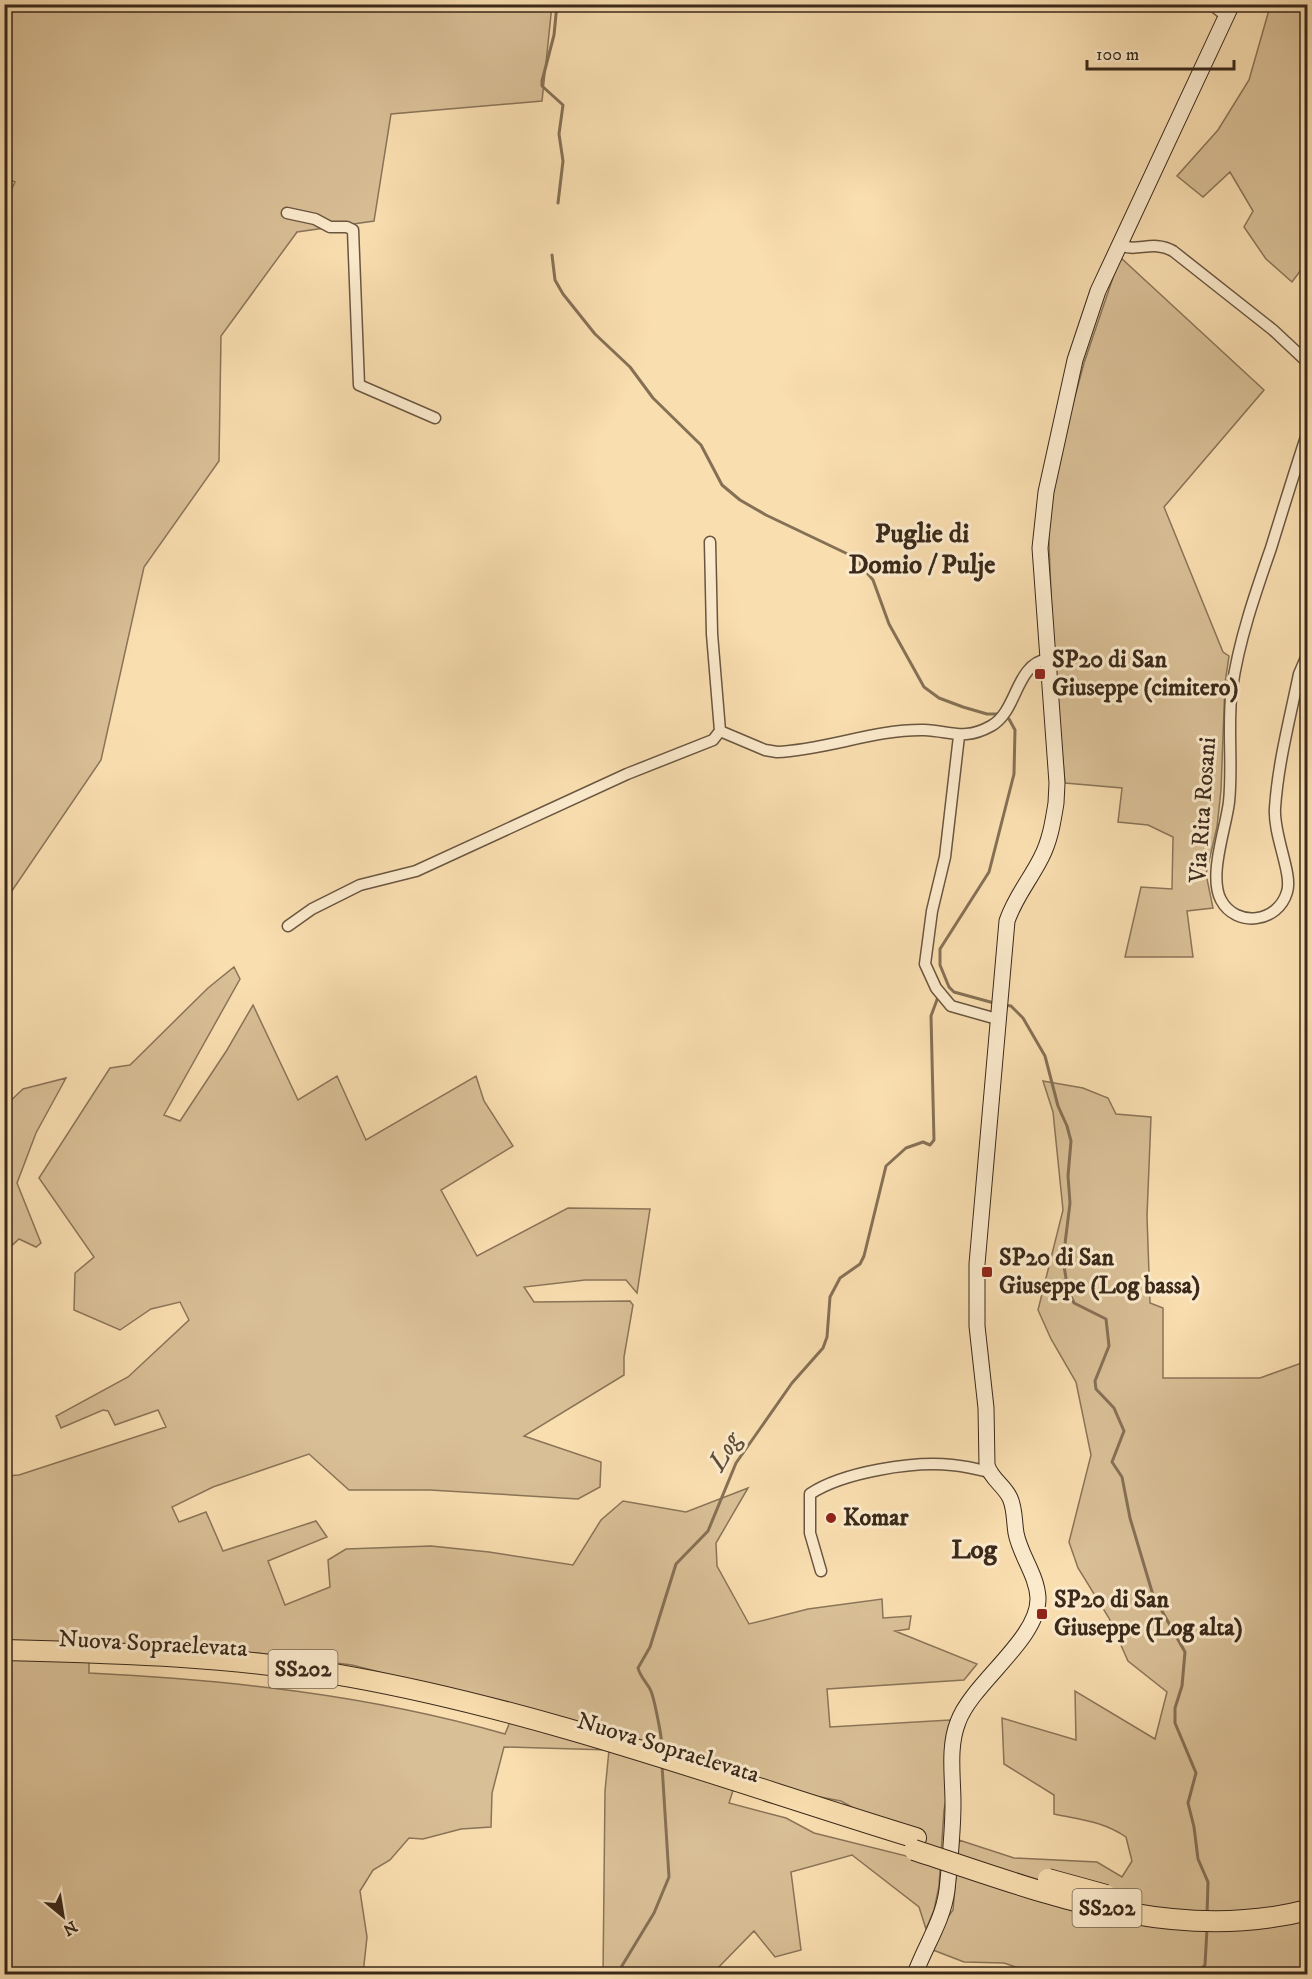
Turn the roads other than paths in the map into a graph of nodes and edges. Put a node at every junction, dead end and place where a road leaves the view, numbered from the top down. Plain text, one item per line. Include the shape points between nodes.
1 (1211, 4) edge
2 (1229, 10) edge
3 (287, 213) dead end
4 (1119, 244) junction
5 (1306, 359) edge
6 (435, 418) dead end
7 (1308, 431) edge
8 (710, 542) dead end
9 (1308, 653) edge
10 (1048, 658) junction
11 (720, 730) junction
12 (959, 736) junction
13 (288, 926) dead end
14 (997, 1019) junction
15 (989, 1472) junction
16 (821, 1571) dead end
17 (4, 1650) edge
18 (89, 1658) junction
19 (4, 1662) edge
20 (915, 1844) junction
21 (1308, 1898) edge
22 (1308, 1910) edge
23 (915, 1974) edge

1 - 2 street
2 - 4 street
3 - 6 street via 353,230 359,385
4 - 5 street via 1130,249 1153,244 1173,251
4 - 10 street via 1075,360 1046,490 1040,560
7 - 9 street, Via Rita Rosani via 1248,615 1232,690 1229,800 1216,881 1222,901 1235,915 1265,917 1275,912 1288,891 1288,875 1275,831 1275,808 1299,674
8 - 11 street
10 - 12 street via 1033,665 1001,720
10 - 14 street via 1056,803 1041,859 1014,899 1007,921
11 - 12 street via 777,752 922,730
11 - 13 street via 713,740 627,774 425,867 360,885
12 - 14 street via 945,857 925,964 936,988 951,1006
14 - 15 street via 977,1264 977,1326
15 - 16 street via 950,1464 906,1467 849,1477 816,1490 810,1494 810,1533
15 - 23 street via 1012,1503 1020,1549 1038,1596 1037,1609 1032,1622 978,1690 957,1724 952,1750 953,1804 946,1893 941,1915
17 - 18 highway, Nuova Sopraelevata / SS202
18 - 19 highway, Nuova Sopraelevata / SS202
18 - 20 highway, Nuova Sopraelevata / SS202 via 199,1658 295,1668 389,1684
20 - 21 highway, Nuova Sopraelevata / SS202, bridge via 1155,1907 1232,1910
20 - 22 highway, Nuova Sopraelevata / SS202, bridge via 1075,1901 1156,1919 1232,1922

